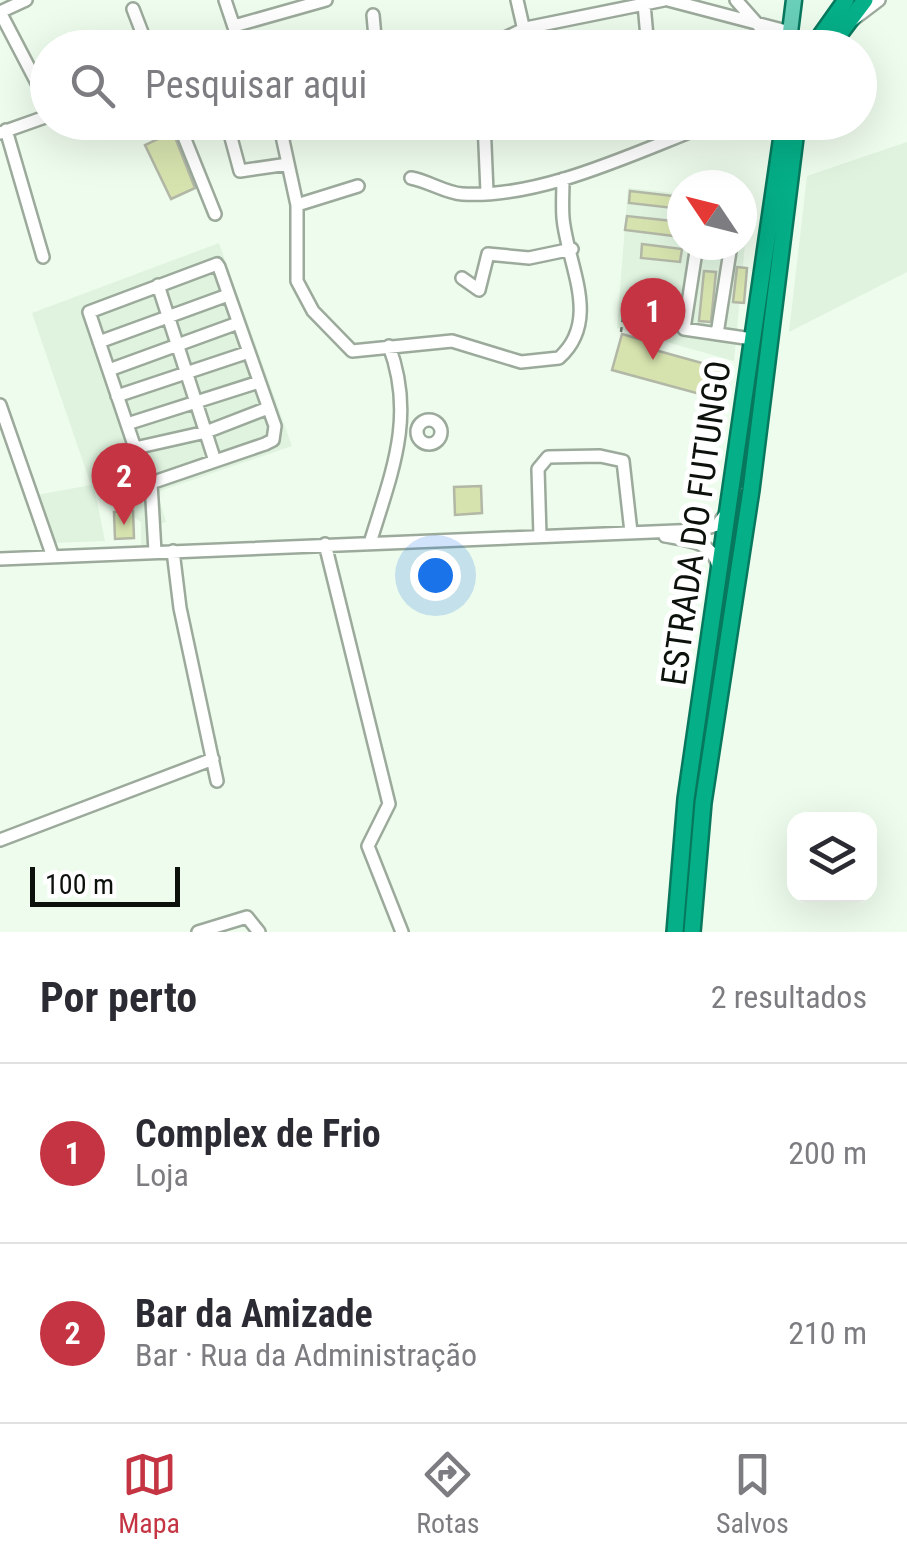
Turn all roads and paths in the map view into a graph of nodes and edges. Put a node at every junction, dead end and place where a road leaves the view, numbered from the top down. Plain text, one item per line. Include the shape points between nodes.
1 (26, 0) edge
2 (226, 0) edge
3 (326, 0) edge
4 (517, 0) edge
5 (666, 0) edge
6 (736, 0) edge
7 (794, 0) edge
8 (846, 0) edge
9 (865, 0) edge
10 (878, 0) edge
11 (644, 4) junction
12 (133, 9) dead end
13 (373, 15) dead end
14 (846, 24) junction
15 (234, 26) junction
16 (760, 27) junction
17 (526, 28) junction
18 (141, 30) edge
19 (235, 30) edge
20 (374, 30) edge
21 (522, 30) edge
22 (646, 30) edge
23 (767, 30) edge
24 (790, 30) edge
25 (825, 30) edge
26 (842, 30) edge
27 (30, 70) edge
28 (30, 122) edge
29 (3, 131) edge
30 (185, 140) edge
31 (232, 140) edge
32 (282, 140) edge
33 (485, 140) edge
34 (667, 140) edge
35 (780, 140) edge
36 (795, 140) edge
37 (288, 164) junction
38 (411, 178) dead end
39 (564, 179) junction
40 (358, 186) dead end
41 (487, 192) junction
42 (297, 205) junction
43 (215, 214) dead end
44 (572, 250) junction
45 (44, 257) dead end
46 (695, 260) edge
47 (729, 260) edge
48 (462, 278) dead end
49 (158, 285) junction
50 (228, 295) junction
51 (624, 309) dead end
52 (169, 316) junction
53 (238, 324) junction
54 (621, 332) dead end
55 (717, 334) junction
56 (752, 340) junction
57 (100, 342) junction
58 (178, 345) junction
59 (388, 346) junction
60 (248, 352) junction
61 (108, 370) junction
62 (187, 372) junction
63 (259, 382) junction
64 (117, 396) junction
65 (196, 402) junction
66 (0, 405) edge
67 (268, 408) junction
68 (127, 424) junction
69 (401, 428) junction
70 (418, 430) dead end
71 (206, 432) junction
72 (216, 461) junction
73 (735, 479) junction
74 (634, 532) junction
75 (540, 536) junction
76 (370, 543) junction
77 (325, 544) junction
78 (173, 550) junction
79 (154, 552) junction
80 (52, 556) junction
81 (0, 559) edge
82 (719, 588) junction
83 (213, 760) junction
84 (217, 781) dead end
85 (0, 840) edge
86 (198, 932) edge
87 (259, 932) edge
88 (402, 932) edge
89 (674, 932) edge
90 (692, 932) edge

1 - 27 street via 0,12
2 - 15 street
3 - 15 street
4 - 17 street
5 - 11 street
5 - 16 street
6 - 16 street
7 - 24 main road
8 - 25 highway
9 - 14 highway
10 - 14 street
11 - 17 street
11 - 22 street
12 - 18 street
13 - 20 street
14 - 26 highway
15 - 19 street
16 - 23 street
17 - 21 street
28 - 29 street
29 - 45 street
30 - 43 street
31 - 37 street via 240,172
32 - 37 street
33 - 41 street
34 - 39 street
35 - 56 highway, ESTRADA DO FUTUNGO
36 - 90 highway, ESTRADA DO FUTUNGO via 706,784
37 - 42 street
38 - 41 street via 461,194
39 - 41 street
39 - 44 street via 563,218
40 - 42 street
42 - 59 street via 294,262 303,296 352,351
44 - 48 street via 529,258 488,254 480,290
44 - 59 street via 580,283 577,336 560,358 521,362 452,341
46 - 55 street via 684,329
47 - 55 street
49 - 50 street via 214,264
49 - 52 street
49 - 57 street via 92,310
50 - 52 street
50 - 53 street
51 - 54 path
52 - 57 street
52 - 58 street
53 - 58 street
53 - 60 street
55 - 56 street
56 - 73 highway, ESTRADA DO FUTUNGO
57 - 61 street
58 - 61 street
58 - 62 street
59 - 69 street via 404,396
60 - 62 street
60 - 63 street
61 - 64 street
62 - 64 street
62 - 65 street
63 - 65 street
63 - 67 street
64 - 68 street
65 - 68 street
65 - 71 street
66 - 80 street
67 - 71 street
67 - 72 street via 273,440
68 - 71 street via 139,450
69 - 70 street
69 - 76 street
71 - 72 street
72 - 79 street via 151,483
73 - 74 street via 717,524
73 - 82 highway, ESTRADA DO FUTUNGO
74 - 75 street
74 - 75 street via 623,461 548,456 538,469
74 - 82 street via 690,540 710,550
75 - 76 street
76 - 77 street
77 - 78 street
77 - 88 street via 389,804 368,846
78 - 79 street
78 - 83 street
79 - 80 street
80 - 81 street
82 - 89 highway, ESTRADA DO FUTUNGO via 686,799
83 - 84 street
83 - 85 street
86 - 87 street via 248,917

